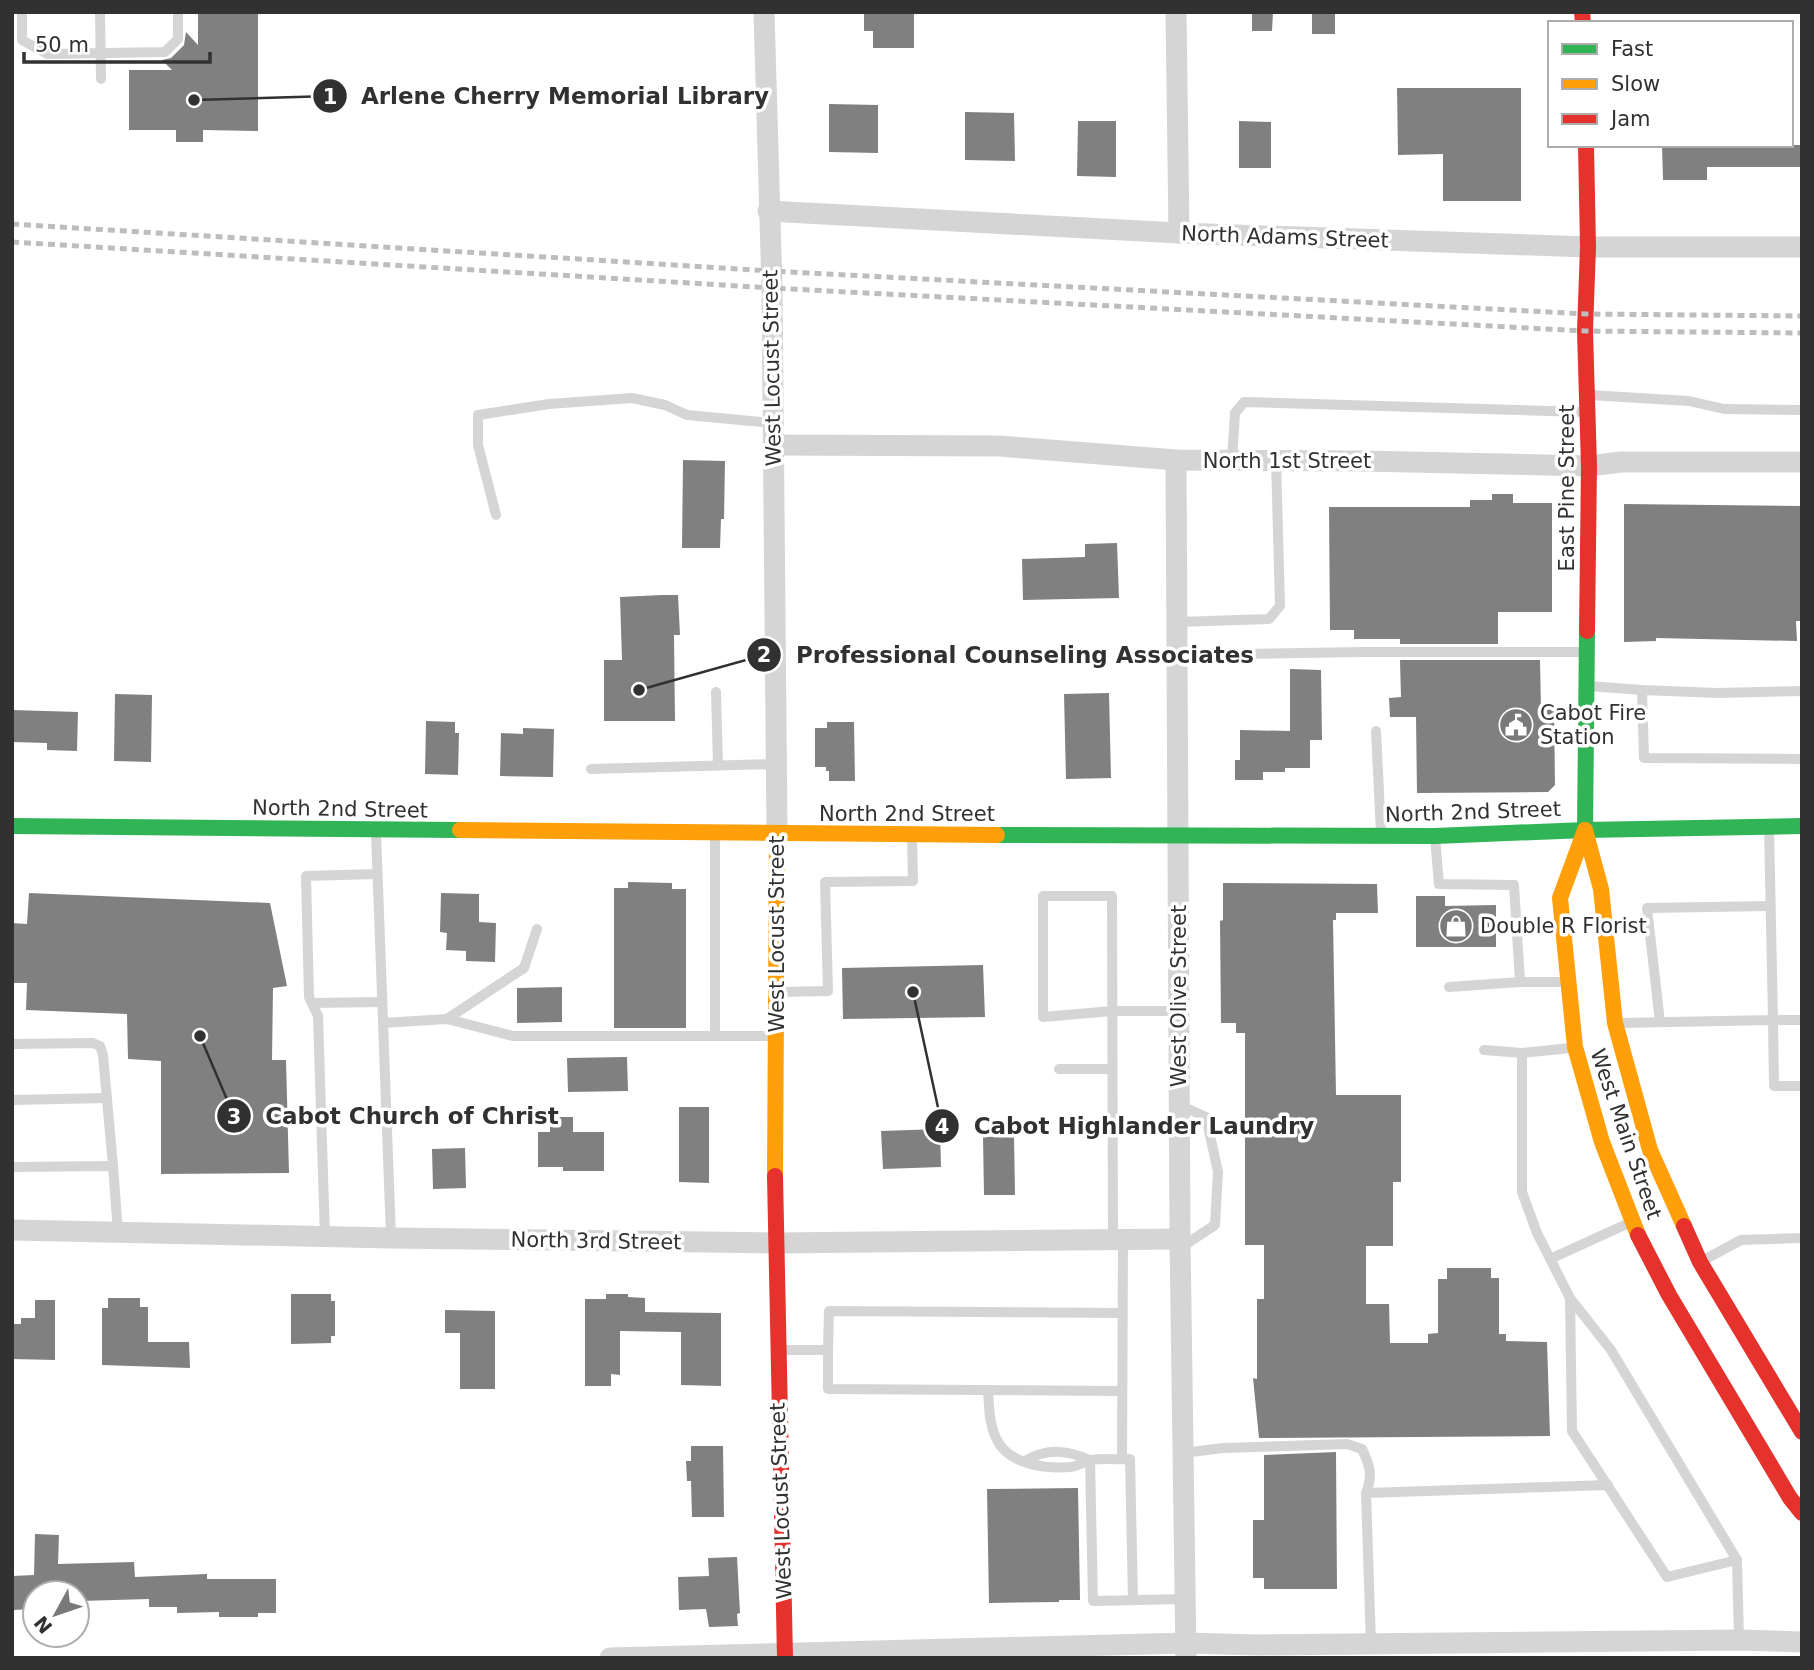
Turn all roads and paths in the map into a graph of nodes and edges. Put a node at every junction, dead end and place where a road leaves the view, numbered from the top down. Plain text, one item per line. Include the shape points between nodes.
1 (22, 12) edge
2 (100, 12) edge
3 (178, 12) edge
4 (764, 12) edge
5 (1176, 12) edge
6 (12, 13) edge
7 (100, 53) junction
8 (101, 79) dead end
9 (1586, 147) edge
10 (768, 211) junction
11 (1179, 233) junction
12 (1588, 247) junction
13 (1802, 247) edge
14 (1588, 395) junction
15 (1802, 411) edge
16 (1587, 412) junction
17 (771, 423) junction
18 (773, 445) junction
19 (1176, 460) junction
20 (1232, 460) junction
21 (1276, 460) junction
22 (1802, 462) edge
23 (1588, 467) junction
24 (496, 515) dead end
25 (1178, 622) junction
26 (1588, 652) junction
27 (1179, 655) junction
28 (1588, 686) junction
29 (1642, 690) junction
30 (1802, 691) edge
31 (716, 692) dead end
32 (1376, 731) dead end
33 (1802, 759) edge
34 (776, 764) junction
35 (719, 765) junction
36 (591, 769) dead end
37 (12, 826) edge
38 (1802, 826) edge
39 (1769, 827) junction
40 (376, 830) junction
41 (1586, 830) junction
42 (715, 834) junction
43 (778, 835) junction
44 (912, 835) junction
45 (1381, 836) junction
46 (1435, 836) junction
47 (1178, 837) junction
48 (377, 874) junction
49 (1770, 906) junction
50 (537, 929) dead end
51 (1520, 982) junction
52 (1569, 982) junction
53 (1449, 987) dead end
54 (777, 992) junction
55 (382, 1002) junction
56 (312, 1003) junction
57 (1112, 1011) junction
58 (1179, 1011) junction
59 (447, 1019) junction
60 (1773, 1020) junction
61 (1802, 1020) edge
62 (1660, 1022) junction
63 (383, 1023) junction
64 (1615, 1023) junction
65 (715, 1036) junction
66 (777, 1036) junction
67 (12, 1044) edge
68 (1575, 1047) junction
69 (1484, 1049) dead end
70 (1522, 1053) junction
71 (1059, 1069) dead end
72 (1112, 1069) junction
73 (1802, 1086) edge
74 (107, 1098) junction
75 (12, 1100) edge
76 (1179, 1105) junction
77 (113, 1166) junction
78 (12, 1167) edge
79 (1631, 1222) junction
80 (12, 1230) edge
81 (118, 1233) junction
82 (325, 1237) junction
83 (391, 1238) junction
84 (1802, 1238) edge
85 (1118, 1240) junction
86 (775, 1243) junction
87 (1180, 1244) junction
88 (1550, 1259) junction
89 (1700, 1262) junction
90 (1570, 1298) junction
91 (1122, 1313) junction
92 (777, 1350) junction
93 (828, 1350) junction
94 (988, 1390) junction
95 (1122, 1391) junction
96 (1800, 1425) edge
97 (1183, 1453) junction
98 (1122, 1459) junction
99 (1090, 1460) junction
100 (1608, 1485) junction
101 (1366, 1493) junction
102 (1802, 1513) edge
103 (1737, 1560) junction
104 (1184, 1599) junction
105 (1133, 1600) junction
106 (1739, 1640) junction
107 (1802, 1642) edge
108 (1371, 1644) junction
109 (1186, 1650) edge
110 (1593, 1650) edge
111 (1258, 1651) edge
112 (785, 1656) edge
113 (610, 1658) edge

1 - 6 lane
1 - 7 lane via 22,40 47,54
2 - 7 lane
3 - 7 lane via 178,39 165,52
4 - 10 street, West Locust Street
5 - 11 street
7 - 8 lane
9 - 12 main road, East Pine Street
10 - 11 street, North Adams Street
10 - 17 street, West Locust Street
11 - 12 street, North Adams Street
12 - 13 street, North Adams Street
12 - 14 main road, East Pine Street
14 - 15 lane via 1689,401 1724,409
14 - 16 main road, East Pine Street
16 - 20 lane via 1244,402 1235,413
16 - 23 main road, East Pine Street
17 - 18 street, West Locust Street
17 - 24 lane via 687,415 632,398 478,415 478,444
18 - 19 street, North 1st Street via 999,446
18 - 34 street, West Locust Street
19 - 20 street, North 1st Street
19 - 25 street, West Olive Street
20 - 21 street, North 1st Street
21 - 23 street, North 1st Street
21 - 25 lane via 1280,606 1269,619
22 - 23 street, North 1st Street via 1621,462
23 - 26 main road, East Pine Street
25 - 27 street, West Olive Street
26 - 27 lane
26 - 28 main road, East Pine Street
27 - 47 street, West Olive Street
28 - 29 lane
28 - 41 main road, East Pine Street
29 - 30 lane
29 - 33 lane via 1644,758
31 - 35 lane
32 - 45 lane
34 - 35 lane
34 - 43 street, West Locust Street
35 - 36 lane
37 - 40 main road, North 2nd Street
38 - 39 main road, North 2nd Street
39 - 41 main road, North 2nd Street
39 - 49 lane
40 - 42 main road, North 2nd Street
40 - 48 lane
41 - 46 main road, North 2nd Street
41 - 52 main road, West Main Street via 1560,898
41 - 64 main road, West Main Street via 1601,889
42 - 43 main road, North 2nd Street
42 - 65 lane
43 - 44 main road, North 2nd Street
43 - 54 main road, West Locust Street
44 - 47 main road, North 2nd Street
44 - 54 lane via 913,881 825,882 828,991
45 - 46 main road, North 2nd Street
45 - 47 main road, North 2nd Street
46 - 51 lane via 1439,884 1514,885
47 - 58 street, West Olive Street
48 - 55 lane
48 - 56 lane via 306,876
49 - 60 lane
49 - 62 lane via 1647,908
50 - 59 lane via 524,968
51 - 52 lane
51 - 53 lane
52 - 68 main road, West Main Street
54 - 66 main road, West Locust Street
55 - 56 lane
55 - 63 lane
56 - 82 lane via 318,1016
57 - 57 lane via 1112,896 1043,895 1044,1017
57 - 58 lane
57 - 72 lane
58 - 76 street, West Olive Street
59 - 63 lane
59 - 65 lane via 513,1036
60 - 61 lane
60 - 62 lane
60 - 73 lane via 1774,1086
62 - 64 lane
63 - 83 lane
64 - 89 main road, West Main Street via 1650,1150
65 - 66 lane
66 - 86 main road, West Locust Street
67 - 74 lane via 100,1046
68 - 70 lane
68 - 79 main road, West Main Street
69 - 70 lane
70 - 88 lane via 1522,1192
71 - 72 lane
72 - 85 lane
74 - 75 lane
74 - 77 lane
76 - 87 street, West Olive Street
76 - 87 lane via 1206,1117 1218,1172 1215,1225
77 - 78 lane
77 - 81 lane
79 - 88 lane
79 - 102 main road, West Main Street via 1721,1385
80 - 81 street, North 3rd Street
81 - 82 street, North 3rd Street
82 - 83 street, North 3rd Street
83 - 86 street, North 3rd Street
84 - 89 lane via 1741,1240
85 - 86 street, North 3rd Street
85 - 87 street, North 3rd Street
85 - 91 lane
86 - 92 main road, West Locust Street
87 - 97 street, West Olive Street
88 - 90 lane
89 - 96 main road, West Main Street
90 - 100 lane via 1572,1431
90 - 103 lane via 1611,1350
91 - 93 lane via 829,1311
91 - 95 lane
92 - 93 lane
92 - 112 main road, West Locust Street
93 - 94 lane via 828,1389
94 - 95 lane
94 - 99 lane via 991,1426 1005,1452 1025,1461 1040,1452 1074,1452
95 - 98 lane
97 - 101 lane via 1347,1444 1362,1449 1369,1465 1372,1478
97 - 104 street, West Olive Street
98 - 99 lane
98 - 105 lane via 1130,1459
99 - 105 lane via 1093,1601
100 - 101 lane
100 - 103 lane via 1667,1577
101 - 108 lane
103 - 106 lane
104 - 105 lane
104 - 109 street, West Olive Street
106 - 107 street
106 - 110 street
108 - 110 street
108 - 111 street
109 - 111 street
109 - 112 street
112 - 113 street

